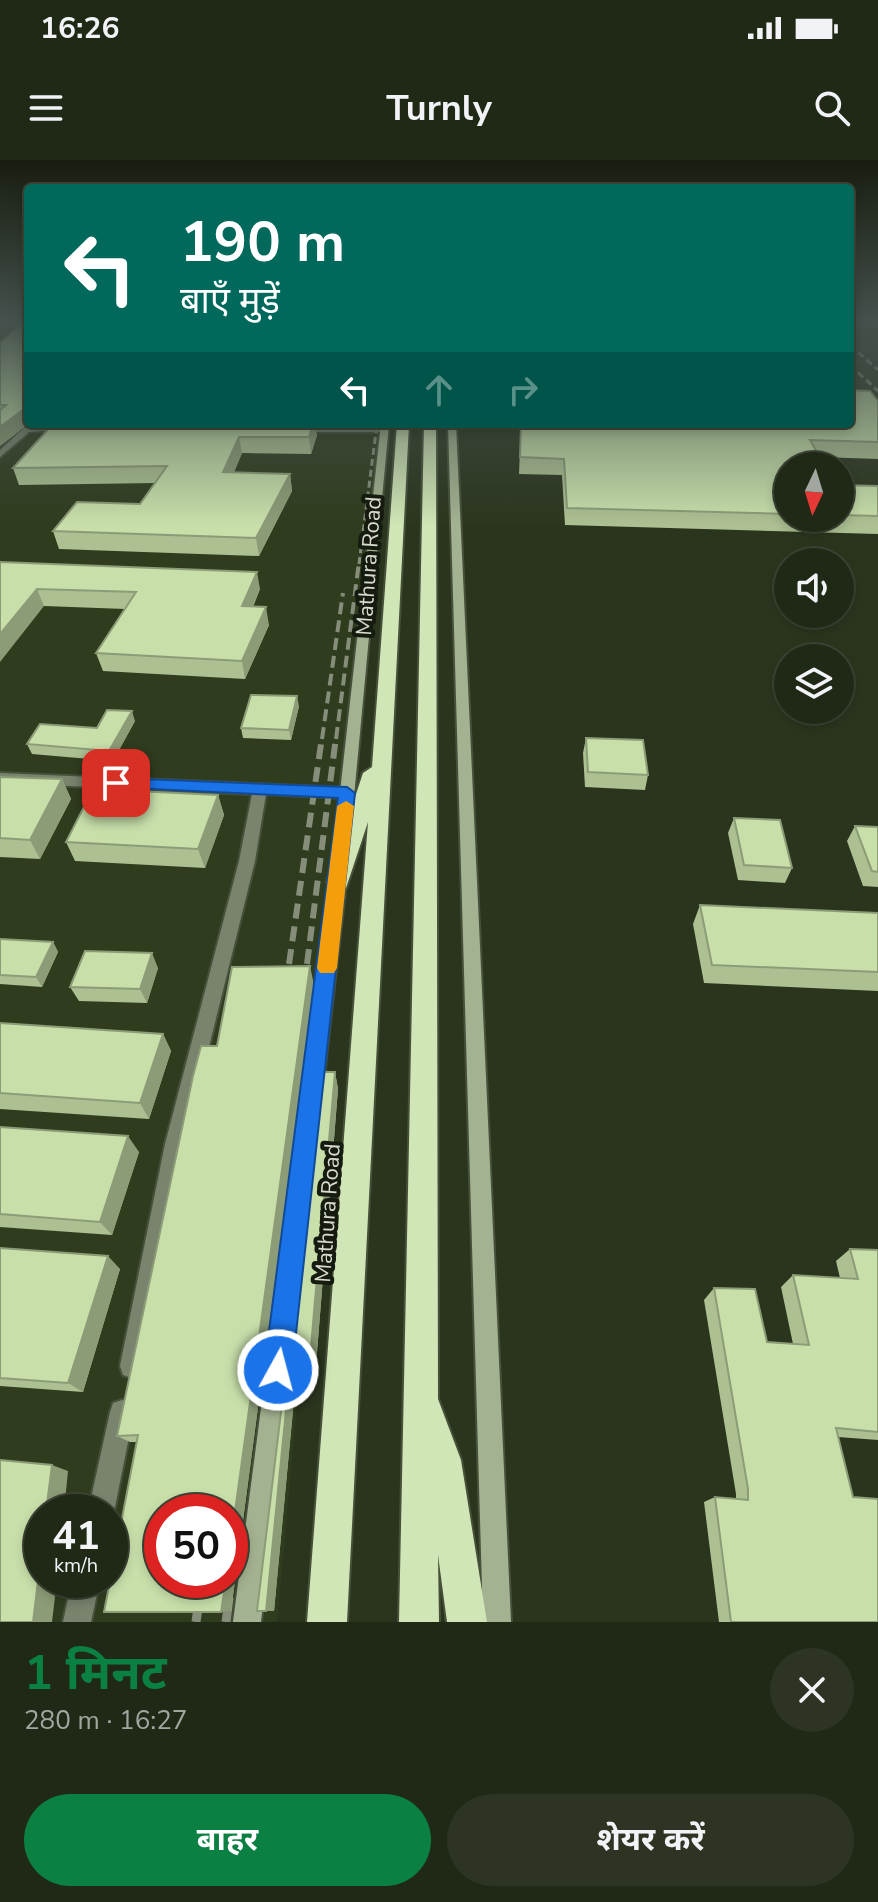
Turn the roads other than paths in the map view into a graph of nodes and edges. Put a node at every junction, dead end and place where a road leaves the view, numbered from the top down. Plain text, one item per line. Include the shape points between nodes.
1 (63, 428) edge
2 (336, 428) edge
3 (391, 428) edge
4 (391, 428) edge
5 (430, 428) edge
6 (452, 428) edge
7 (281, 430) edge
8 (0, 454) edge
9 (383, 739) junction
10 (0, 778) edge
11 (260, 789) junction
12 (347, 793) junction
13 (338, 882) junction
14 (421, 1392) junction
15 (105, 1494) edge
16 (82, 1598) edge
17 (77, 1622) edge
18 (247, 1622) edge
19 (327, 1622) edge
20 (419, 1622) edge
21 (467, 1622) edge
22 (497, 1622) edge

1 - 8 street via 27,430
2 - 7 street
3 - 9 highway, Mathura Road
4 - 12 main road
5 - 14 highway
6 - 22 main road
9 - 13 highway
9 - 19 highway, Mathura Road
10 - 11 street
11 - 12 street
11 - 15 street via 247,861 175,1144
12 - 13 main road
13 - 18 main road
14 - 20 highway
14 - 21 highway via 443,1460
16 - 17 street

